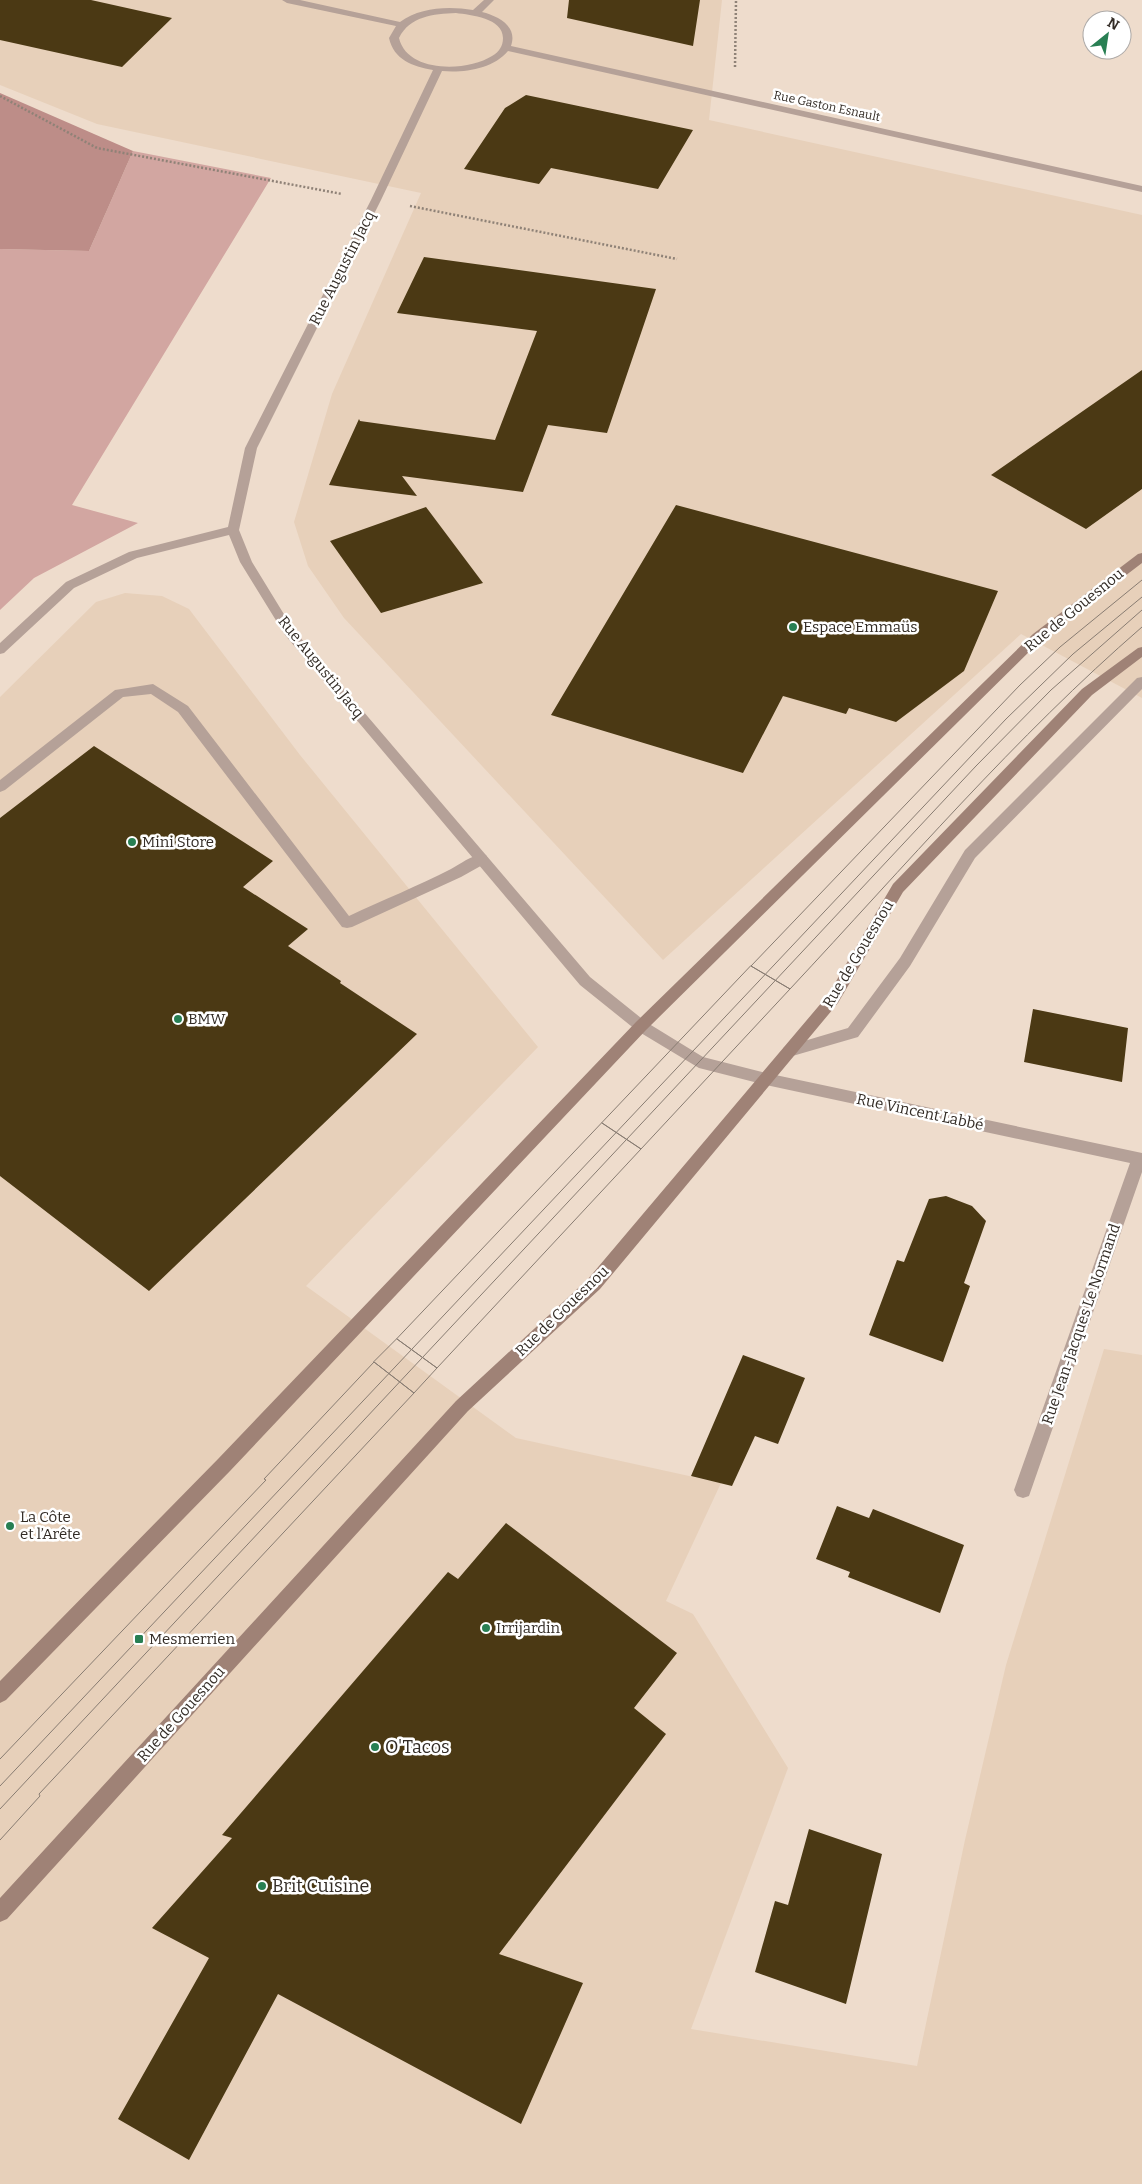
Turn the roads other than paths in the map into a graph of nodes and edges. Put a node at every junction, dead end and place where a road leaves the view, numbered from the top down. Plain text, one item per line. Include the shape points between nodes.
1 (288, 0) edge
2 (489, 0) edge
3 (476, 12) junction
4 (402, 25) junction
5 (506, 48) junction
6 (438, 69) junction
7 (1142, 190) edge
8 (233, 530) junction
9 (1142, 556) edge
10 (0, 650) edge
11 (1140, 654) edge
12 (1142, 681) edge
13 (0, 787) edge
14 (482, 859) junction
15 (641, 1026) junction
16 (789, 1051) junction
17 (699, 1062) joint
18 (766, 1079) junction
19 (1141, 1159) edge
20 (1023, 1490) dead end
21 (0, 1694) edge
22 (0, 1912) edge

1 - 4 street
2 - 3 street
3 - 4 street via 435,11
3 - 5 street via 504,27 509,37
4 - 6 street via 394,38 398,52 414,63
5 - 6 street via 496,58 480,65
5 - 7 street, Rue Gaston Esnault via 1128,184
6 - 8 street, Rue Augustin Jacq via 251,448
8 - 10 street via 133,554 70,585
8 - 14 street, Rue Augustin Jacq via 246,562 289,632
9 - 15 main road, Rue de Gouesnou via 1037,637
11 - 16 main road, Rue de Gouesnou via 1087,692 898,888 833,999
12 - 16 street via 970,854 906,962 853,1034
13 - 14 street via 120,693 153,689 184,709 347,923
14 - 15 street, Rue Augustin Jacq via 586,981
15 - 17 street, Rue Augustin Jacq
15 - 21 main road, Rue de Gouesnou via 231,1458
16 - 18 main road, Rue de Gouesnou
17 - 18 street, Rue Vincent Labbé
18 - 19 street, Rue Vincent Labbé
18 - 22 main road, Rue de Gouesnou via 594,1284 462,1406
19 - 20 street, Rue Jean-Jacques Le Normand

